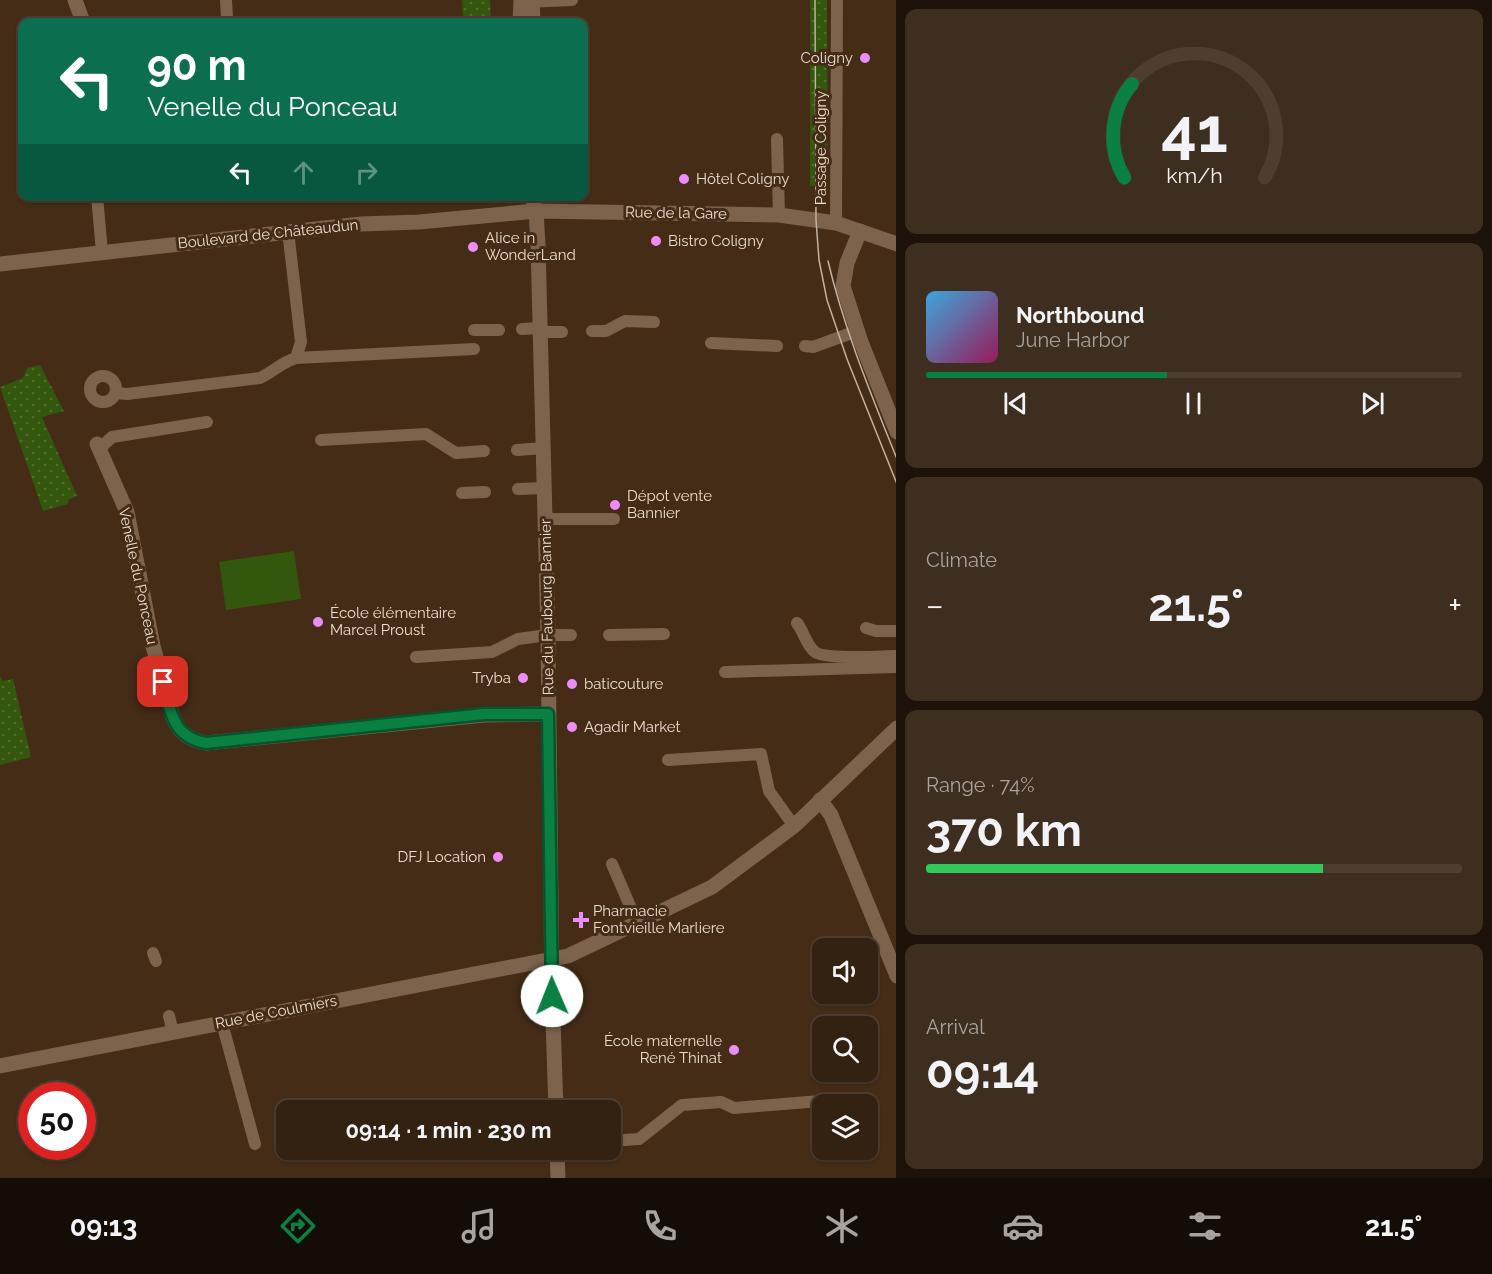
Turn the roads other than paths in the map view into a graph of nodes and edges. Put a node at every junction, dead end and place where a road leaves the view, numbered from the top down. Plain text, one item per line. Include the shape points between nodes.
1 (75, 0) edge
2 (226, 0) edge
3 (572, 0) edge
4 (837, 0) edge
5 (526, 1) edge
6 (227, 17) dead end
7 (82, 18) edge
8 (521, 18) edge
9 (532, 18) edge
10 (777, 139) dead end
11 (97, 201) edge
12 (536, 201) edge
13 (779, 215) junction
14 (836, 223) junction
15 (288, 231) junction
16 (860, 231) junction
17 (896, 244) edge
18 (102, 252) junction
19 (0, 264) edge
20 (654, 322) dead end
21 (522, 329) dead end
22 (474, 330) dead end
23 (499, 330) dead end
24 (540, 330) junction
25 (592, 331) dead end
26 (857, 331) junction
27 (562, 332) dead end
28 (711, 343) dead end
29 (777, 346) dead end
30 (805, 346) dead end
31 (474, 349) dead end
32 (296, 358) junction
33 (116, 393) dead end
34 (207, 422) dead end
35 (896, 429) edge
36 (321, 441) dead end
37 (98, 446) joint
38 (544, 448) junction
39 (517, 450) dead end
40 (484, 451) dead end
41 (545, 488) junction
42 (518, 489) dead end
43 (485, 492) dead end
44 (462, 493) dead end
45 (546, 519) junction
46 (614, 519) dead end
47 (797, 624) dead end
48 (866, 628) dead end
49 (896, 630) edge
50 (664, 634) dead end
51 (549, 635) junction
52 (571, 635) dead end
53 (609, 635) dead end
54 (896, 656) edge
55 (416, 657) dead end
56 (896, 666) edge
57 (725, 672) dead end
58 (548, 714) junction
59 (896, 729) edge
60 (668, 760) dead end
61 (820, 800) junction
62 (794, 826) junction
63 (612, 864) dead end
64 (637, 922) junction
65 (552, 959) junction
66 (896, 973) edge
67 (169, 1016) dead end
68 (222, 1023) junction
69 (173, 1032) junction
70 (0, 1066) edge
71 (556, 1100) edge
72 (812, 1102) edge
73 (621, 1140) edge
74 (255, 1144) dead end
75 (557, 1160) edge
76 (558, 1178) edge

1 - 7 street
2 - 6 lane
3 - 5 lane
4 - 14 lane, Passage Coligny
5 - 8 street
5 - 9 street
10 - 13 lane
11 - 18 lane
12 - 13 street, Rue de la Gare
12 - 15 street, Boulevard de Châteaudun via 419,222
12 - 24 street, Rue du Faubourg Bannier
13 - 14 street, Rue de la Gare
14 - 16 street, Rue de la Gare
15 - 18 street, Boulevard de Châteaudun
15 - 32 lane via 301,342
16 - 17 street, Rue de la Gare
16 - 26 street via 843,282
18 - 19 street, Boulevard de Châteaudun
20 - 25 lane via 625,321 606,331
21 - 24 lane
22 - 23 lane
24 - 27 lane
24 - 38 street, Rue du Faubourg Bannier
26 - 30 lane
26 - 35 street
28 - 29 lane
31 - 32 lane
32 - 33 lane via 260,378
34 - 37 lane via 112,437
36 - 40 lane via 426,434 456,453
37 - 58 street, Venelle du Ponceau via 127,512 153,646 173,718 184,735 206,743 484,714
38 - 39 lane
38 - 41 street, Rue du Faubourg Bannier
41 - 42 lane
41 - 45 street, Rue du Faubourg Bannier
43 - 44 lane
45 - 46 lane
45 - 51 street, Rue du Faubourg Bannier
47 - 54 lane via 814,652 821,655
48 - 49 lane
50 - 53 lane
51 - 52 lane
51 - 55 lane via 518,639 492,652
51 - 58 street, Rue du Faubourg Bannier
56 - 57 lane
58 - 65 street, Rue du Faubourg Bannier
59 - 61 street, Rue de Coulmiers
60 - 62 lane via 761,754 769,790
61 - 62 street, Rue de Coulmiers
61 - 66 street via 831,815 881,923
62 - 64 street, Rue de Coulmiers via 712,887
63 - 64 lane
64 - 65 street, Rue de Coulmiers via 568,956
65 - 68 street, Rue de Coulmiers
65 - 71 street, Rue du Faubourg Bannier
67 - 69 lane
68 - 69 street, Rue de Coulmiers
68 - 74 lane
69 - 70 street, Rue de Coulmiers
72 - 73 lane via 734,1108 721,1102 682,1105 639,1139
75 - 76 street

